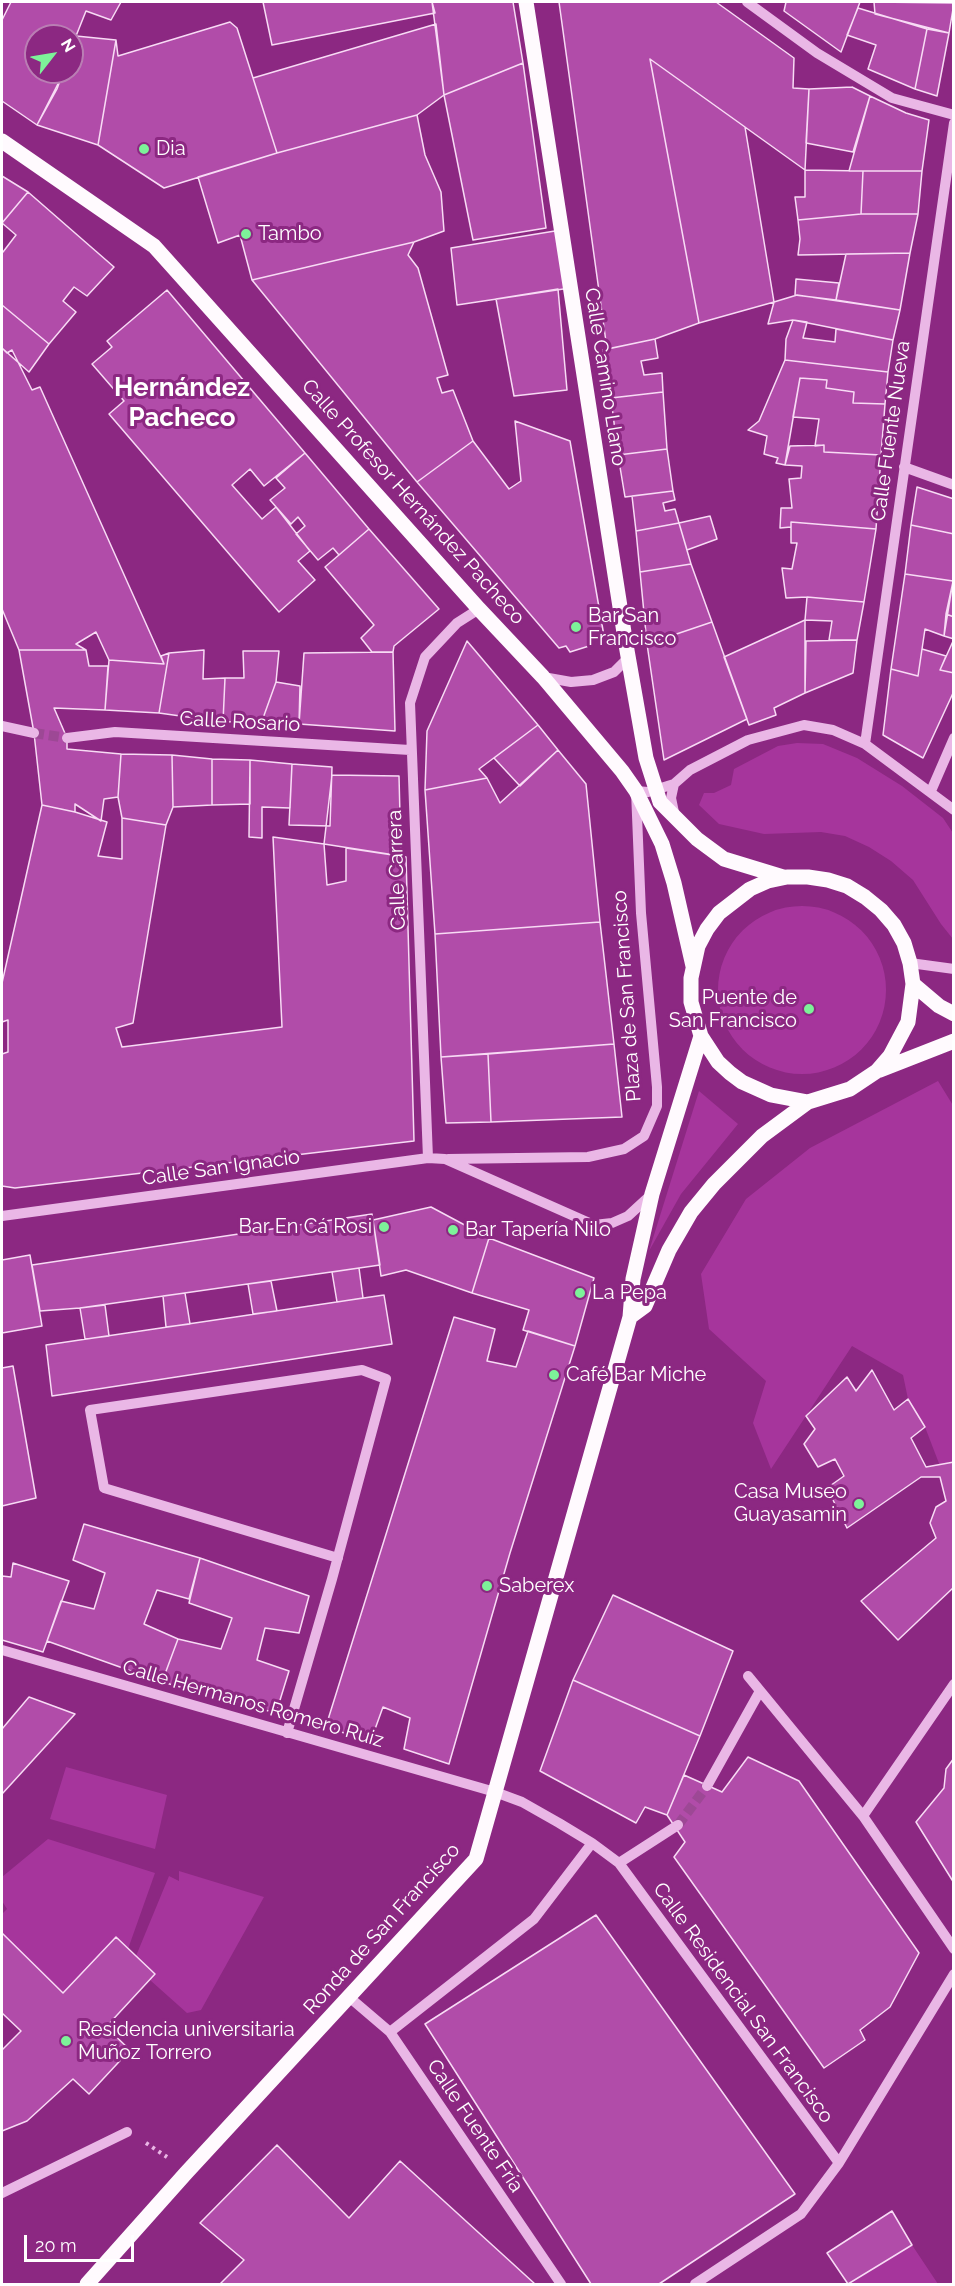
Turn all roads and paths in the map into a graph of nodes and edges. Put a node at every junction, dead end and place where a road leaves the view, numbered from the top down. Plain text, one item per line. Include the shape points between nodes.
1 (526, 2) edge
2 (747, 2) edge
3 (954, 115) edge
4 (954, 123) edge
5 (2, 141) edge
6 (904, 467) junction
7 (954, 485) edge
8 (479, 609) junction
9 (628, 658) junction
10 (543, 676) junction
11 (2, 725) edge
12 (34, 733) tunnel mouth
13 (68, 738) tunnel mouth
14 (954, 738) edge
15 (865, 744) junction
16 (410, 750) junction
17 (674, 784) junction
18 (656, 789) junction
19 (636, 791) junction
20 (931, 791) junction
21 (954, 810) edge
22 (675, 817) junction
23 (787, 878) junction
24 (910, 963) junction
25 (693, 966) junction
26 (954, 969) edge
27 (913, 984) junction
28 (954, 1014) edge
29 (701, 1036) junction
30 (954, 1041) edge
31 (877, 1071) junction
32 (808, 1102) junction
33 (588, 1157) joint
34 (428, 1158) junction
35 (445, 1159) junction
36 (652, 1194) junction
37 (2, 1216) edge
38 (630, 1317) junction
39 (338, 1558) junction
40 (2, 1650) edge
41 (748, 1676) dead end
42 (954, 1684) edge
43 (760, 1691) junction
44 (287, 1733) junction
45 (707, 1786) tunnel mouth
46 (495, 1792) junction
47 (863, 1815) junction
48 (678, 1825) tunnel mouth
49 (592, 1843) junction
50 (619, 1863) junction
51 (954, 1949) edge
52 (954, 1974) edge
53 (349, 1997) junction
54 (390, 2032) junction
55 (127, 2133) joint
56 (838, 2163) junction
57 (186, 2173) junction
58 (2, 2193) edge
59 (87, 2284) edge
60 (561, 2284) edge
61 (695, 2284) edge

1 - 9 main road, Calle Camino Llano
2 - 3 street via 817,53 892,98
4 - 6 street, Calle Fuente Nueva
5 - 8 main road, Calle Profesor Hernández Pacheco via 154,246
6 - 7 street
6 - 15 street, Calle Fuente Nueva
8 - 10 main road, Calle Profesor Hernández Pacheco
8 - 16 street, Calle Carrera via 457,623 425,657 410,703
9 - 10 street via 614,672 593,680 571,682
9 - 18 main road, Calle Camino Llano via 646,758
10 - 19 main road, Calle Profesor Hernández Pacheco
11 - 12 street
13 - 16 street, Calle Rosario via 115,732
14 - 20 street
15 - 17 street via 833,730 804,725 748,740 690,770
15 - 20 street
16 - 34 street, Calle Carrera
17 - 18 street
17 - 22 street via 671,798
18 - 19 street
18 - 22 main road via 660,802
19 - 25 main road, Calle Profesor Hernández Pacheco via 662,844
19 - 33 street, Plaza de San Francisco via 641,913 657,1106 644,1136 636,1143
20 - 21 street
22 - 23 main road via 724,859
23 - 24 main road via 828,880 865,897 894,925
23 - 25 main road via 750,889 719,913 698,946
24 - 26 street
24 - 27 main road
25 - 29 main road via 691,1002
27 - 28 main road
27 - 31 main road via 908,1022
29 - 32 main road via 718,1062 742,1082 771,1095
29 - 36 main road
30 - 31 main road
31 - 32 main road via 850,1089
32 - 38 main road via 762,1136 708,1191 669,1250 645,1306
33 - 35 street, Calle San Ignacio
34 - 35 street, Calle San Ignacio
34 - 37 street, Calle San Ignacio
35 - 36 street, Calle San Ignacio via 594,1225 628,1216
36 - 38 main road via 633,1279
38 - 46 main road, Ronda de San Francisco
39 - 39 street via 386,1379 362,1370 90,1410 104,1488
39 - 44 street
40 - 44 street, Calle Hermanos Romero Ruiz
41 - 43 street
42 - 47 street
43 - 45 street
43 - 47 street
44 - 46 street, Calle Hermanos Romero Ruiz
46 - 49 street, Calle Residencial San Francisco via 522,1802
46 - 53 main road, Ronda de San Francisco via 476,1859
47 - 51 street
48 - 50 street
49 - 50 street, Calle Residencial San Francisco
49 - 54 street via 534,1920
50 - 56 street, Calle Residencial San Francisco
52 - 56 street, Calle Residencial San Francisco
53 - 54 street, Calle Fuente Fría
53 - 57 main road, Ronda de San Francisco
54 - 60 street, Calle Fuente Fría
55 - 57 path via 159,2151
55 - 58 street
56 - 61 street, Calle Residencial San Francisco via 801,2214
57 - 59 main road, Ronda de San Francisco

